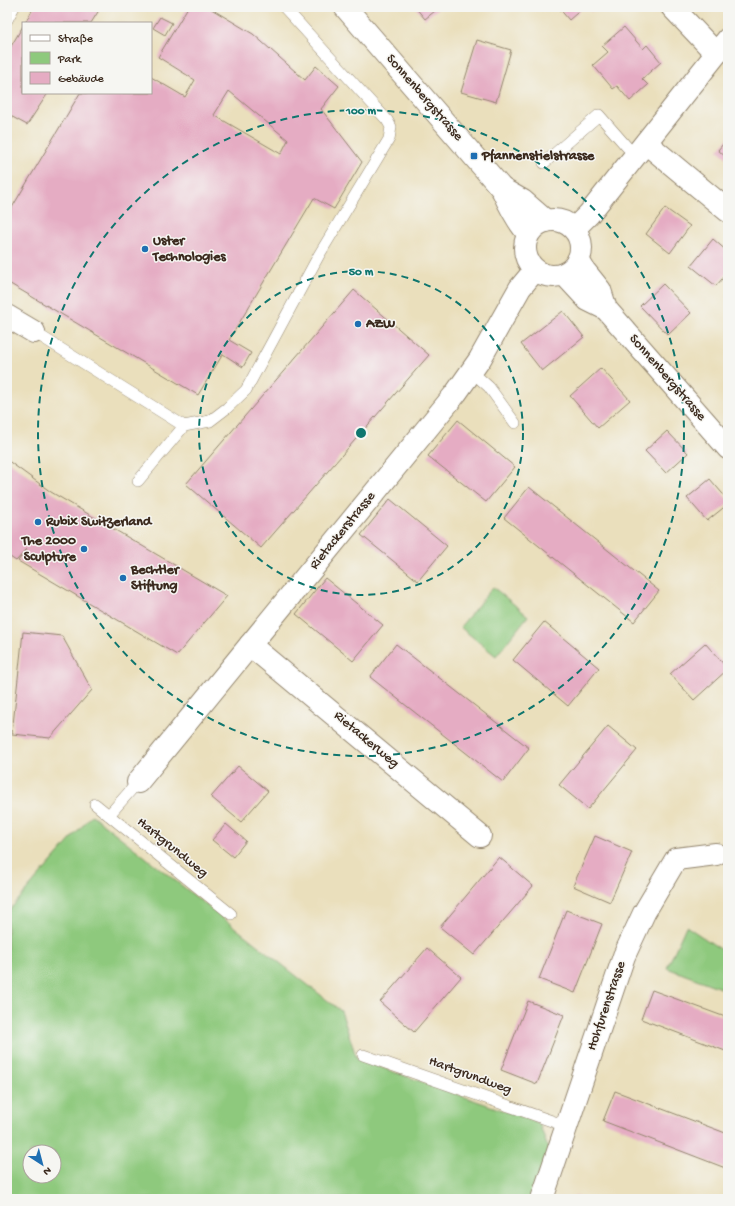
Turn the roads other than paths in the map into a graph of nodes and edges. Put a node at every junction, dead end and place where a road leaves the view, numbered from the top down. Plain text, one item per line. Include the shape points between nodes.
1 (14, 7) edge
2 (284, 7) edge
3 (345, 7) edge
4 (672, 7) edge
5 (7, 20) edge
6 (723, 45) edge
7 (641, 149) junction
8 (544, 163) dead end
9 (502, 189) junction
10 (728, 211) edge
11 (546, 221) junction
12 (574, 229) junction
13 (528, 234) junction
14 (571, 267) junction
15 (535, 270) junction
16 (7, 316) edge
17 (34, 332) joint
18 (471, 371) junction
19 (516, 423) dead end
20 (184, 426) junction
21 (728, 448) edge
22 (138, 481) dead end
23 (250, 645) junction
24 (138, 782) joint
25 (95, 804) dead end
26 (109, 815) junction
27 (480, 836) dead end
28 (716, 854) dead end
29 (230, 914) dead end
30 (363, 1055) dead end
31 (566, 1126) junction
32 (542, 1199) edge

1 - 5 lane
2 - 20 lane via 387,120 391,127 389,139 319,255 246,390 210,421
3 - 9 street, Sonnenbergstrasse
4 - 6 street via 708,45
6 - 7 street
7 - 8 lane via 627,147 599,115
7 - 10 street
7 - 12 street
9 - 11 street, Sonnenbergstrasse via 523,201
9 - 13 street, Sonnenbergstrasse via 514,215
11 - 12 street via 556,220
11 - 13 street
12 - 14 street via 580,239 581,250
13 - 15 street via 525,250
14 - 15 street via 554,276 544,275
14 - 21 street, Sonnenbergstrasse via 584,270 600,290 606,309
15 - 18 street, Rietackerstrasse via 520,288
16 - 17 street
17 - 20 lane
18 - 19 lane via 489,387
18 - 23 street, Rietackerstrasse via 451,399
20 - 22 lane
23 - 24 street, Rietackerstrasse
23 - 27 street, Rietackerweg
24 - 26 lane
25 - 26 lane, Hartgrundweg
26 - 29 lane, Hartgrundweg
28 - 31 street, Hohfurenstrasse via 676,859 644,913 624,956
30 - 31 lane, Hartgrundweg
31 - 32 street, Hohfurenstrasse

